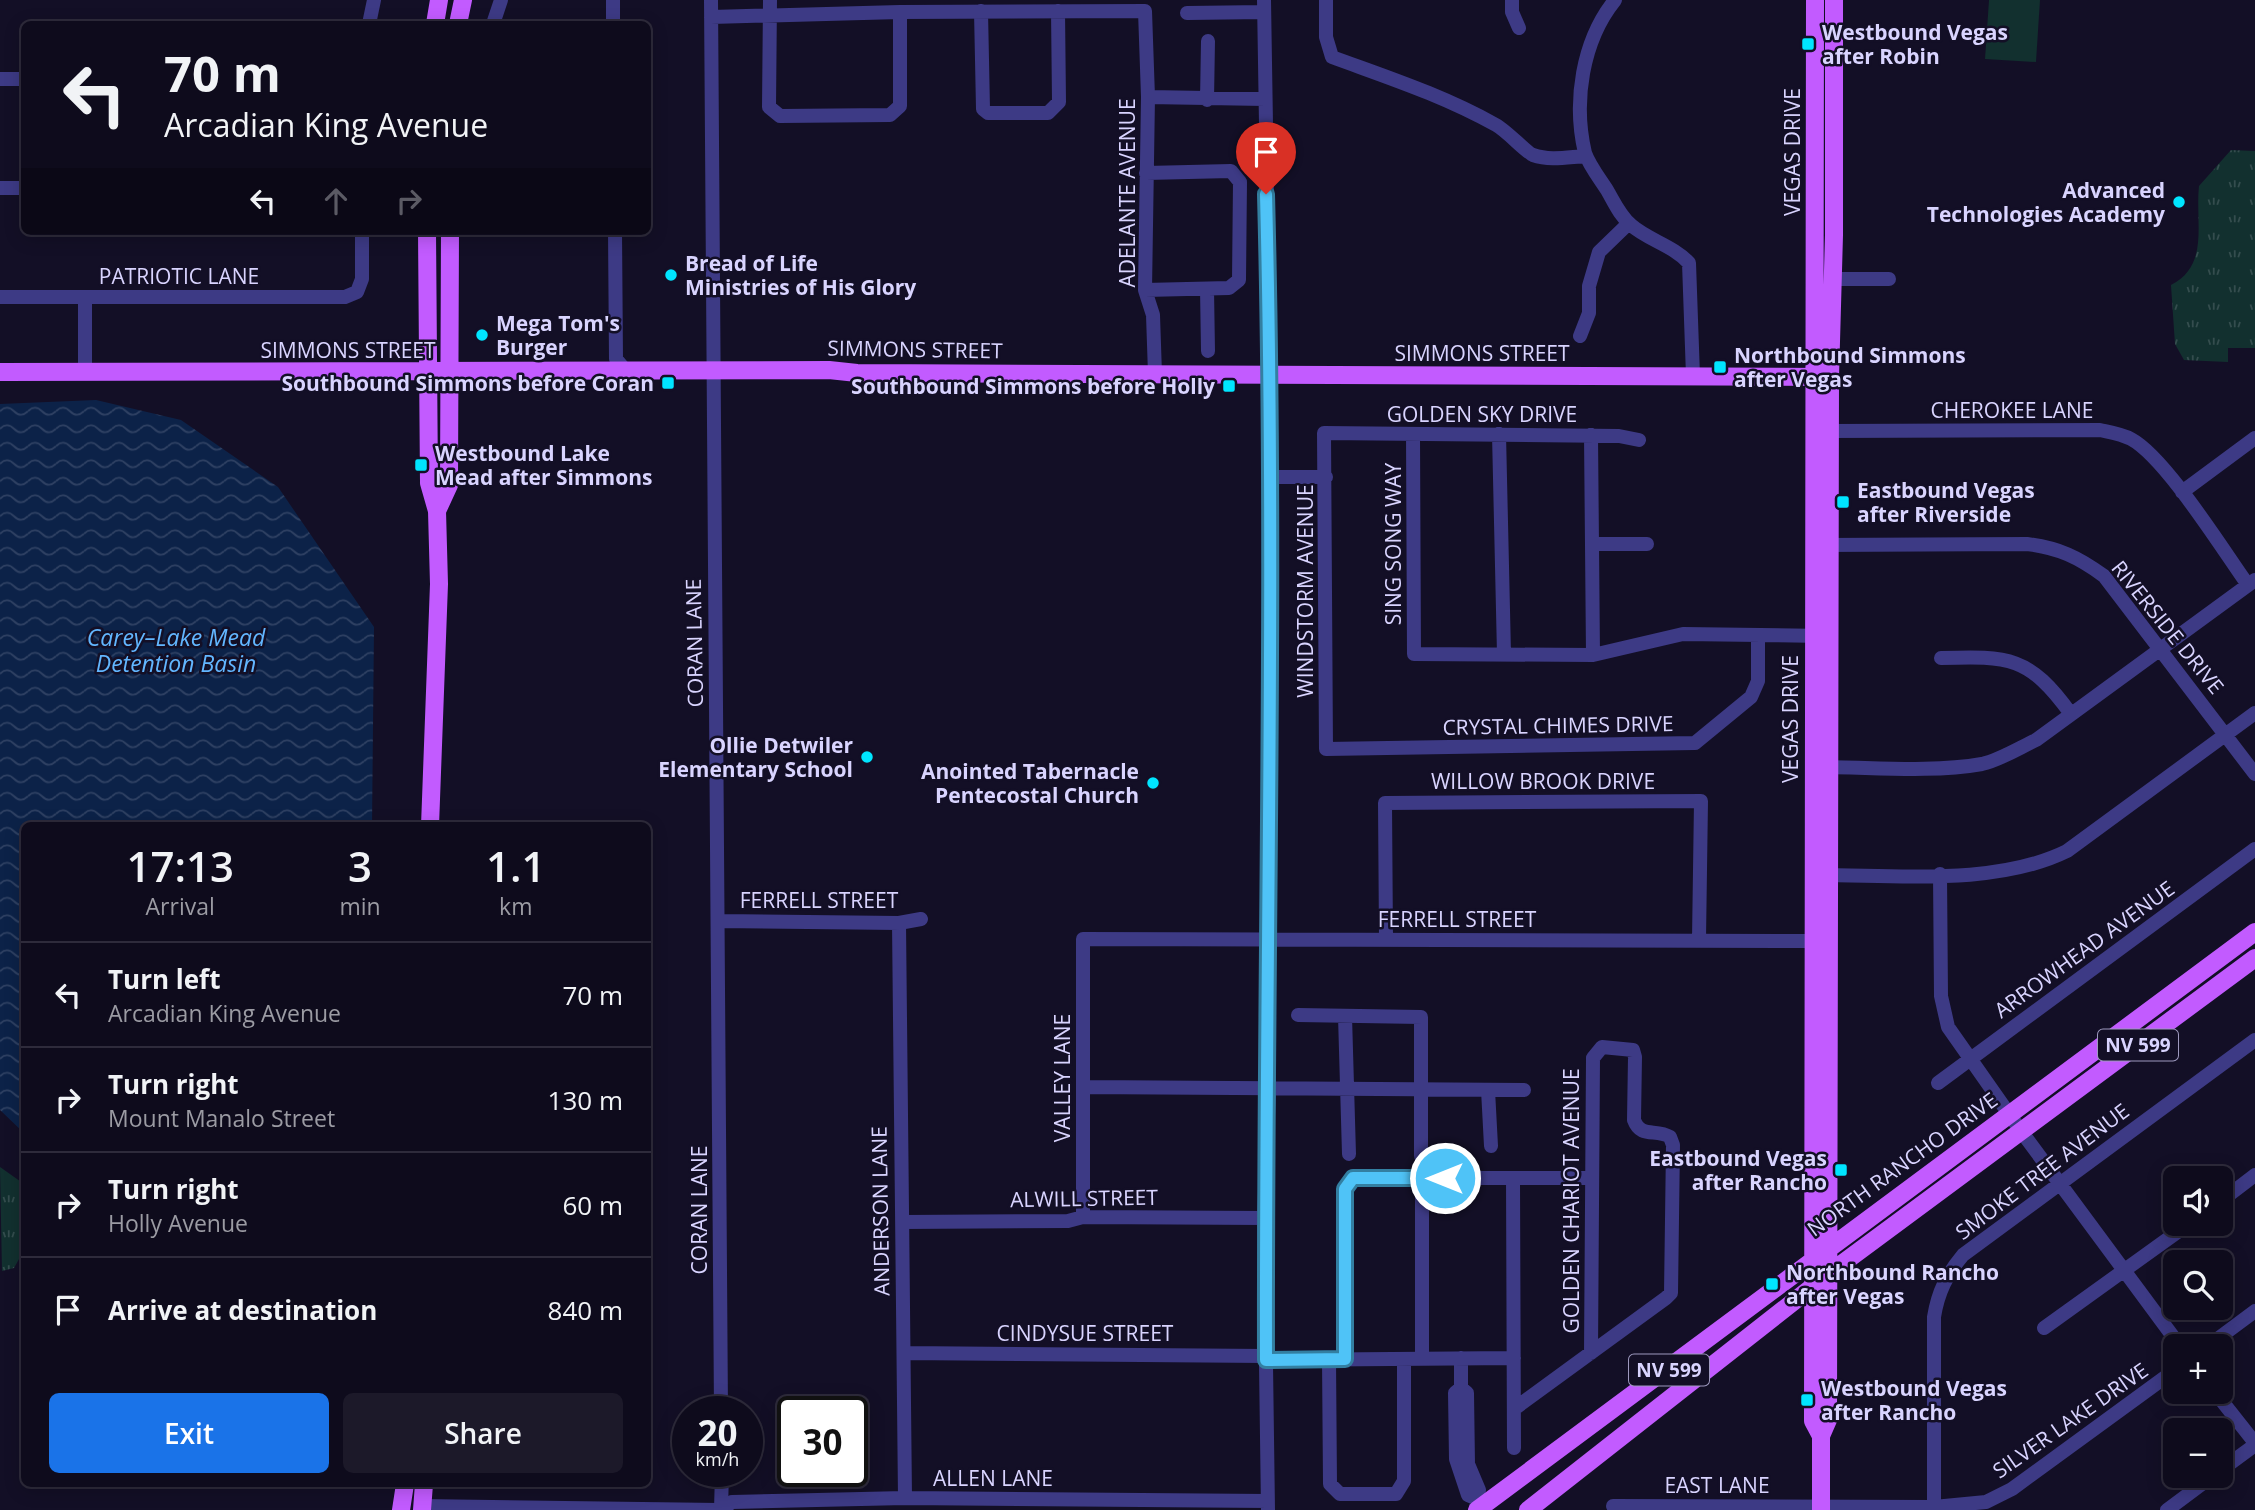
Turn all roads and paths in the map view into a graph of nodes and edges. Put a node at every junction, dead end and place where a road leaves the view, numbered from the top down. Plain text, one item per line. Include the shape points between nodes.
1 (374, 0) edge
2 (439, 0) edge
3 (463, 0) edge
4 (501, 0) edge
5 (613, 0) edge
6 (711, 0) edge
7 (1326, 0) edge
8 (1512, 0) edge
9 (1615, 0) edge
10 (1815, 0) edge
11 (1834, 0) edge
12 (848, 6) edge
13 (921, 6) edge
14 (998, 6) edge
15 (1076, 6) edge
16 (1264, 6) edge
17 (770, 7) edge
18 (981, 11) junction
19 (1058, 11) junction
20 (900, 12) junction
21 (1187, 13) dead end
22 (711, 17) junction
23 (370, 21) edge
24 (436, 21) edge
25 (459, 21) edge
26 (494, 21) edge
27 (613, 21) edge
28 (1519, 28) dead end
29 (1208, 41) dead end
30 (0, 79) edge
31 (21, 79) edge
32 (1835, 95) junction
33 (1816, 96) junction
34 (1148, 97) junction
35 (1265, 99) junction
36 (1208, 100) junction
37 (1586, 156) junction
38 (1146, 173) junction
39 (0, 188) edge
40 (21, 188) edge
41 (1629, 223) junction
42 (362, 235) edge
43 (428, 235) edge
44 (450, 235) edge
45 (615, 235) edge
46 (1833, 279) junction
47 (1889, 279) dead end
48 (1207, 289) junction
49 (1145, 290) junction
50 (85, 296) junction
51 (0, 297) edge
52 (1580, 336) dead end
53 (1208, 351) dead end
54 (0, 372) edge
55 (85, 372) junction
56 (627, 372) junction
57 (713, 372) junction
58 (429, 373) junction
59 (449, 373) junction
60 (1155, 374) junction
61 (1270, 375) junction
62 (1693, 376) junction
63 (1821, 377) junction
64 (1830, 431) junction
65 (1324, 433) joint
66 (1413, 434) junction
67 (1499, 434) junction
68 (1591, 435) junction
69 (2255, 438) edge
70 (1639, 440) dead end
71 (1270, 477) junction
72 (1326, 477) junction
73 (2182, 492) junction
74 (437, 511) junction
75 (1592, 544) junction
76 (1647, 544) dead end
77 (1821, 545) junction
78 (2252, 583) edge
79 (1758, 635) junction
80 (1821, 636) junction
81 (2161, 647) junction
82 (1504, 654) junction
83 (1592, 654) junction
84 (1941, 658) dead end
85 (2255, 713) edge
86 (2071, 714) junction
87 (2226, 735) junction
88 (1326, 749) joint
89 (1822, 767) junction
90 (2255, 774) edge
91 (430, 822) edge
92 (2255, 849) edge
93 (1940, 874) junction
94 (1822, 875) junction
95 (921, 919) dead end
96 (718, 921) junction
97 (898, 923) junction
98 (2255, 932) edge
99 (1083, 939) joint
100 (1268, 939) junction
101 (1699, 939) junction
102 (1385, 940) junction
103 (1821, 941) junction
104 (2255, 958) edge
105 (1298, 1015) dead end
106 (1345, 1016) junction
107 (2255, 1040) edge
108 (1970, 1059) junction
109 (1938, 1083) dead end
110 (1083, 1087) junction
111 (1269, 1090) junction
112 (1348, 1090) junction
113 (1421, 1090) junction
114 (1488, 1090) junction
115 (1524, 1090) dead end
116 (2008, 1114) junction
117 (2021, 1131) junction
118 (1491, 1146) dead end
119 (1349, 1154) dead end
120 (1421, 1156) dead end
121 (2255, 1175) edge
122 (1422, 1178) junction
123 (1591, 1178) junction
124 (1514, 1179) junction
125 (2060, 1184) junction
126 (2233, 1192) edge
127 (1830, 1202) junction
128 (1083, 1217) junction
129 (1264, 1218) junction
130 (1865, 1220) junction
131 (904, 1222) junction
132 (2172, 1236) edge
133 (1830, 1246) junction
134 (1813, 1258) junction
135 (2124, 1272) junction
136 (1829, 1274) junction
137 (1813, 1286) junction
138 (2255, 1311) edge
139 (1777, 1317) junction
140 (2044, 1328) dead end
141 (1813, 1334) junction
142 (2171, 1334) edge
143 (2224, 1334) edge
144 (904, 1353) junction
145 (1591, 1353) junction
146 (1266, 1358) junction
147 (1422, 1358) junction
148 (1461, 1358) junction
149 (1514, 1358) junction
150 (1329, 1359) junction
151 (1345, 1359) junction
152 (1404, 1359) junction
153 (2163, 1379) edge
154 (721, 1396) edge
155 (2224, 1404) edge
156 (1514, 1409) junction
157 (1821, 1436) junction
158 (2255, 1444) edge
159 (1514, 1448) dead end
160 (2233, 1461) edge
161 (1522, 1478) junction
162 (405, 1487) edge
163 (424, 1487) edge
164 (721, 1487) edge
165 (2197, 1488) edge
166 (905, 1498) junction
167 (1268, 1505) edge
168 (1614, 1506) dead end
169 (1477, 1507) edge
170 (422, 1508) edge
171 (1821, 1508) edge
172 (1934, 1509) edge
173 (401, 1510) edge
174 (720, 1510) edge
175 (1496, 1510) edge
176 (1528, 1510) edge
177 (2167, 1510) edge

1 - 23 street
2 - 24 main road
3 - 25 main road
4 - 26 street
5 - 27 street
6 - 22 street, CORAN LANE
7 - 37 street via 1326,37 1332,57 1412,83 1497,125 1530,154 1551,159
8 - 28 street
9 - 37 street via 1590,44 1582,76
10 - 33 main road, VEGAS DRIVE
11 - 32 main road, VEGAS DRIVE
12 - 17 street
12 - 20 street
13 - 18 street
13 - 20 street
14 - 18 street
14 - 19 street
15 - 19 street
15 - 34 street, ADELANTE AVENUE via 1145,11
16 - 21 street
16 - 35 street
17 - 20 street via 769,107 780,116 890,115 897,111
17 - 22 street
18 - 19 street via 982,109 988,113 1052,111 1059,102
22 - 57 street, CORAN LANE
29 - 36 street
30 - 31 street
32 - 33 main road
32 - 46 main road, VEGAS DRIVE
33 - 63 main road, VEGAS DRIVE
34 - 36 street
34 - 38 street, ADELANTE AVENUE
35 - 36 street
35 - 61 street
37 - 41 street
38 - 48 street via 1231,172 1240,182 1239,280 1229,288
38 - 49 street, ADELANTE AVENUE
39 - 40 street
41 - 52 street via 1599,252 1592,268 1589,313
41 - 62 street via 1689,263
42 - 50 street, PATRIOTIC LANE via 362,279 357,292 340,297
43 - 58 main road
44 - 59 main road
45 - 56 street via 616,357
46 - 47 street
46 - 63 main road, VEGAS DRIVE
48 - 49 street
48 - 53 street
49 - 60 street, ADELANTE AVENUE via 1153,315
50 - 51 street, PATRIOTIC LANE
50 - 55 street
54 - 55 main road, SIMMONS STREET
55 - 58 main road, SIMMONS STREET
56 - 57 main road, SIMMONS STREET
56 - 59 main road, SIMMONS STREET
57 - 60 main road, SIMMONS STREET
57 - 96 street, CORAN LANE
58 - 59 main road, SIMMONS STREET
58 - 74 main road via 429,483
59 - 74 main road via 449,485
60 - 61 main road, SIMMONS STREET
61 - 62 main road, SIMMONS STREET
61 - 71 street
62 - 63 main road, SIMMONS STREET
63 - 64 main road, VEGAS DRIVE
63 - 77 main road, VEGAS DRIVE
64 - 73 street, CHEROKEE LANE via 2100,430 2130,439
64 - 77 main road, VEGAS DRIVE
65 - 66 street, GOLDEN SKY DRIVE
65 - 72 street, WINDSTORM AVENUE
66 - 67 street, GOLDEN SKY DRIVE
66 - 82 street, SING SONG WAY via 1415,653
67 - 68 street, GOLDEN SKY DRIVE
67 - 82 street
68 - 70 street, GOLDEN SKY DRIVE
68 - 75 street
69 - 73 street
71 - 72 street
71 - 100 street
72 - 88 street, WINDSTORM AVENUE
73 - 78 street, CHEROKEE LANE
74 - 91 main road
75 - 76 street
75 - 83 street
77 - 80 main road, VEGAS DRIVE
77 - 81 street, RIVERSIDE DRIVE via 2054,547 2077,556 2105,576
78 - 81 street
79 - 80 street
79 - 83 street via 1683,634
79 - 88 street, CRYSTAL CHIMES DRIVE via 1758,681 1751,697 1695,743
80 - 89 main road, VEGAS DRIVE
81 - 86 street
81 - 87 street, RIVERSIDE DRIVE
82 - 83 street
84 - 86 street via 1987,656 2018,662 2039,674
85 - 87 street
86 - 89 street via 2036,740 1983,764
87 - 90 street, RIVERSIDE DRIVE
87 - 93 street via 2050,860 2001,872
89 - 94 main road, VEGAS DRIVE
92 - 108 street, ARROWHEAD AVENUE
93 - 94 street
93 - 108 street via 1941,996 1948,1027
94 - 103 main road, VEGAS DRIVE
95 - 97 street, FERRELL STREET
96 - 97 street, FERRELL STREET
96 - 154 street, CORAN LANE
97 - 131 street, ANDERSON LANE via 900,1203
98 - 116 main road, NORTH RANCHO DRIVE / NV 599
99 - 100 street, FERRELL STREET
99 - 110 street, VALLEY LANE
100 - 102 street, FERRELL STREET
100 - 111 street
101 - 102 street, FERRELL STREET
101 - 102 street, WILLOW BROOK DRIVE via 1701,801 1385,803
101 - 103 street, FERRELL STREET
103 - 127 main road, VEGAS DRIVE
103 - 134 main road, VEGAS DRIVE
104 - 117 main road, NORTH RANCHO DRIVE / NV 599
105 - 106 street
106 - 112 street
106 - 113 street via 1421,1017
107 - 125 street, SMOKE TREE AVENUE
108 - 109 street, ARROWHEAD AVENUE
108 - 116 street
110 - 111 street
110 - 128 street, VALLEY LANE
111 - 112 street
111 - 129 street
112 - 113 street
112 - 119 street
113 - 114 street
113 - 120 street
114 - 115 street
114 - 118 street
116 - 117 street
116 - 130 main road, NORTH RANCHO DRIVE / NV 599
117 - 125 street
117 - 136 main road, NORTH RANCHO DRIVE / NV 599
121 - 126 street
122 - 124 street
122 - 147 street
122 - 151 street via 1353,1178 1345,1189
123 - 124 street
123 - 145 street, GOLDEN CHARIOT AVENUE
123 - 145 street, GOLDEN CHARIOT AVENUE via 1593,1058 1602,1047 1633,1050 1637,1128 1644,1133 1663,1133 1673,1145 1671,1293
124 - 149 street
125 - 135 street
125 - 172 street, SMOKE TREE AVENUE via 1963,1255 1939,1293 1934,1317
127 - 130 main road via 1844,1221
127 - 133 main road, VEGAS DRIVE
128 - 129 street, ALWILL STREET
128 - 131 street, ALWILL STREET via 1068,1221
129 - 146 street
130 - 133 main road, NORTH RANCHO DRIVE / NV 599
131 - 144 street, ANDERSON LANE
132 - 135 street
133 - 134 main road, NORTH RANCHO DRIVE / NV 599
133 - 136 main road, VEGAS DRIVE
134 - 137 main road, VEGAS DRIVE
134 - 161 main road, NORTH RANCHO DRIVE / NV 599
135 - 140 street
135 - 142 street
136 - 137 main road, NORTH RANCHO DRIVE / NV 599
136 - 157 main road, VEGAS DRIVE via 1828,1420
137 - 139 main road, NORTH RANCHO DRIVE / NV 599
137 - 141 main road, VEGAS DRIVE
138 - 143 street
139 - 141 main road via 1798,1318
139 - 176 main road, NORTH RANCHO DRIVE / NV 599
141 - 157 main road, VEGAS DRIVE via 1813,1421
144 - 146 street, CINDYSUE STREET
144 - 166 street, ANDERSON LANE
145 - 156 street
146 - 150 street, CINDYSUE STREET
146 - 167 street
147 - 148 street, CINDYSUE STREET
147 - 152 street, CINDYSUE STREET
148 - 149 street, CINDYSUE STREET
148 - 169 street via 1461,1388 1467,1393 1468,1464 1479,1490
149 - 156 street
150 - 151 street, CINDYSUE STREET
150 - 152 street via 1330,1484 1340,1494 1396,1494 1402,1489
151 - 152 street, CINDYSUE STREET
153 - 172 street, SILVER LAKE DRIVE via 2012,1489 1986,1502
155 - 158 street
156 - 159 street
157 - 171 main road, VEGAS DRIVE
158 - 160 street
161 - 169 main road, NORTH RANCHO DRIVE / NV 599
161 - 175 main road via 1517,1493
162 - 173 main road
163 - 170 main road
164 - 174 street
165 - 177 street
166 - 167 street, ALLEN LANE
166 - 174 street, ALLEN LANE via 732,1502
168 - 171 street, EAST LANE
170 - 174 street, ALLEN LANE
171 - 172 street, SILVER LAKE DRIVE

